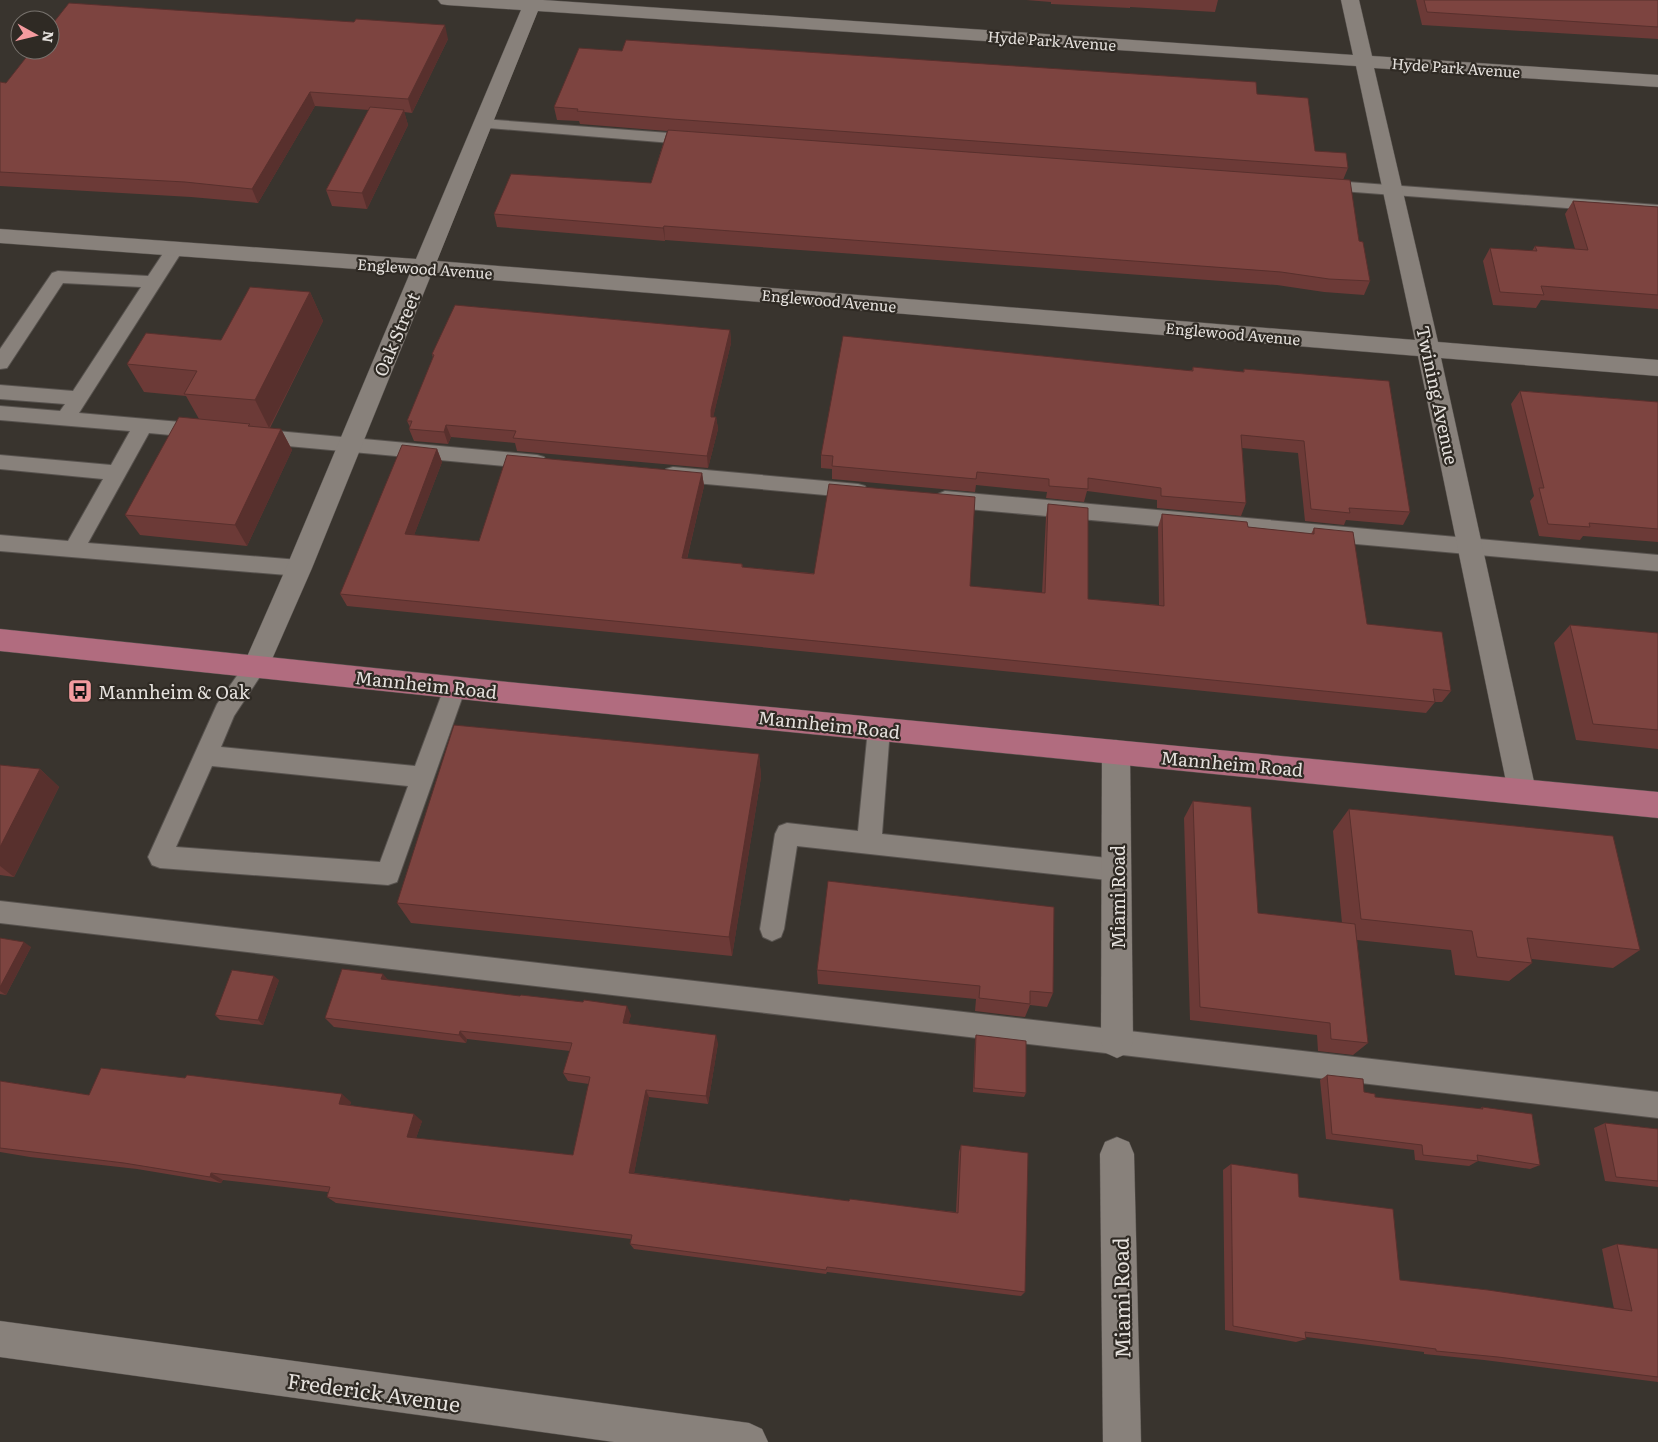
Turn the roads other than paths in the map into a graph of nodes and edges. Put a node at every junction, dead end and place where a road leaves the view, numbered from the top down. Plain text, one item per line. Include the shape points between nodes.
1 (447, 0) edge
2 (1350, 0) edge
3 (533, 3) edge
4 (1363, 61) junction
5 (1658, 81) edge
6 (482, 124) junction
7 (708, 141) edge
8 (1303, 184) edge
9 (1392, 191) junction
10 (1658, 210) edge
11 (0, 236) edge
12 (174, 250) junction
13 (424, 267) junction
14 (153, 282) junction
15 (1428, 349) junction
16 (0, 363) edge
17 (1658, 368) edge
18 (0, 392) edge
19 (79, 398) junction
20 (0, 413) edge
21 (64, 419) junction
22 (143, 426) junction
23 (350, 445) junction
24 (0, 462) edge
25 (554, 463) edge
26 (653, 472) edge
27 (116, 473) junction
28 (881, 493) edge
29 (931, 497) edge
30 (0, 543) edge
31 (1470, 546) junction
32 (74, 550) junction
33 (1658, 563) edge
34 (299, 568) junction
35 (0, 640) edge
36 (256, 666) junction
37 (455, 687) junction
38 (879, 729) junction
39 (1116, 752) junction
40 (205, 755) junction
41 (423, 777) junction
42 (1522, 791) junction
43 (1658, 805) edge
44 (869, 843) junction
45 (1117, 870) junction
46 (0, 912) edge
47 (772, 929) dead end
48 (1117, 1042) junction
49 (1658, 1105) edge
50 (1118, 1154) dead end
51 (0, 1340) edge
52 (749, 1442) edge
53 (1122, 1442) edge

1 - 3 street, Hyde Park Avenue
2 - 4 street, Twining Avenue
3 - 4 street, Hyde Park Avenue
3 - 6 street, Oak Street
4 - 5 street, Hyde Park Avenue
4 - 9 street, Twining Avenue
6 - 7 lane
6 - 13 street, Oak Street
8 - 9 lane
9 - 10 lane
9 - 15 street, Twining Avenue
11 - 12 street, Englewood Avenue
12 - 13 street, Englewood Avenue
12 - 14 lane
13 - 15 street, Englewood Avenue
13 - 23 street, Oak Street
14 - 16 lane via 58,277
14 - 19 lane
15 - 17 street, Englewood Avenue
15 - 31 street, Twining Avenue
18 - 19 lane
19 - 21 lane
20 - 21 lane
21 - 22 lane
22 - 23 lane
22 - 27 lane
23 - 25 lane
23 - 34 street, Oak Street
24 - 27 lane
26 - 28 lane
27 - 32 lane
29 - 31 lane
30 - 32 lane
31 - 33 lane
31 - 42 street, Twining Avenue
32 - 34 lane
34 - 36 street, Oak Street
35 - 36 main road, Mannheim Road
36 - 37 main road, Mannheim Road
36 - 40 lane via 225,711
37 - 38 main road, Mannheim Road
37 - 41 lane
38 - 39 main road, Mannheim Road
38 - 44 lane
39 - 42 main road, Mannheim Road
39 - 45 street, Miami Road
40 - 41 lane
40 - 41 lane via 160,857 388,874
42 - 43 main road, Mannheim Road
44 - 45 lane
44 - 47 lane via 787,834
45 - 48 street, Miami Road
46 - 48 lane
48 - 49 lane
50 - 53 street, Miami Road
51 - 52 street, Frederick Avenue

